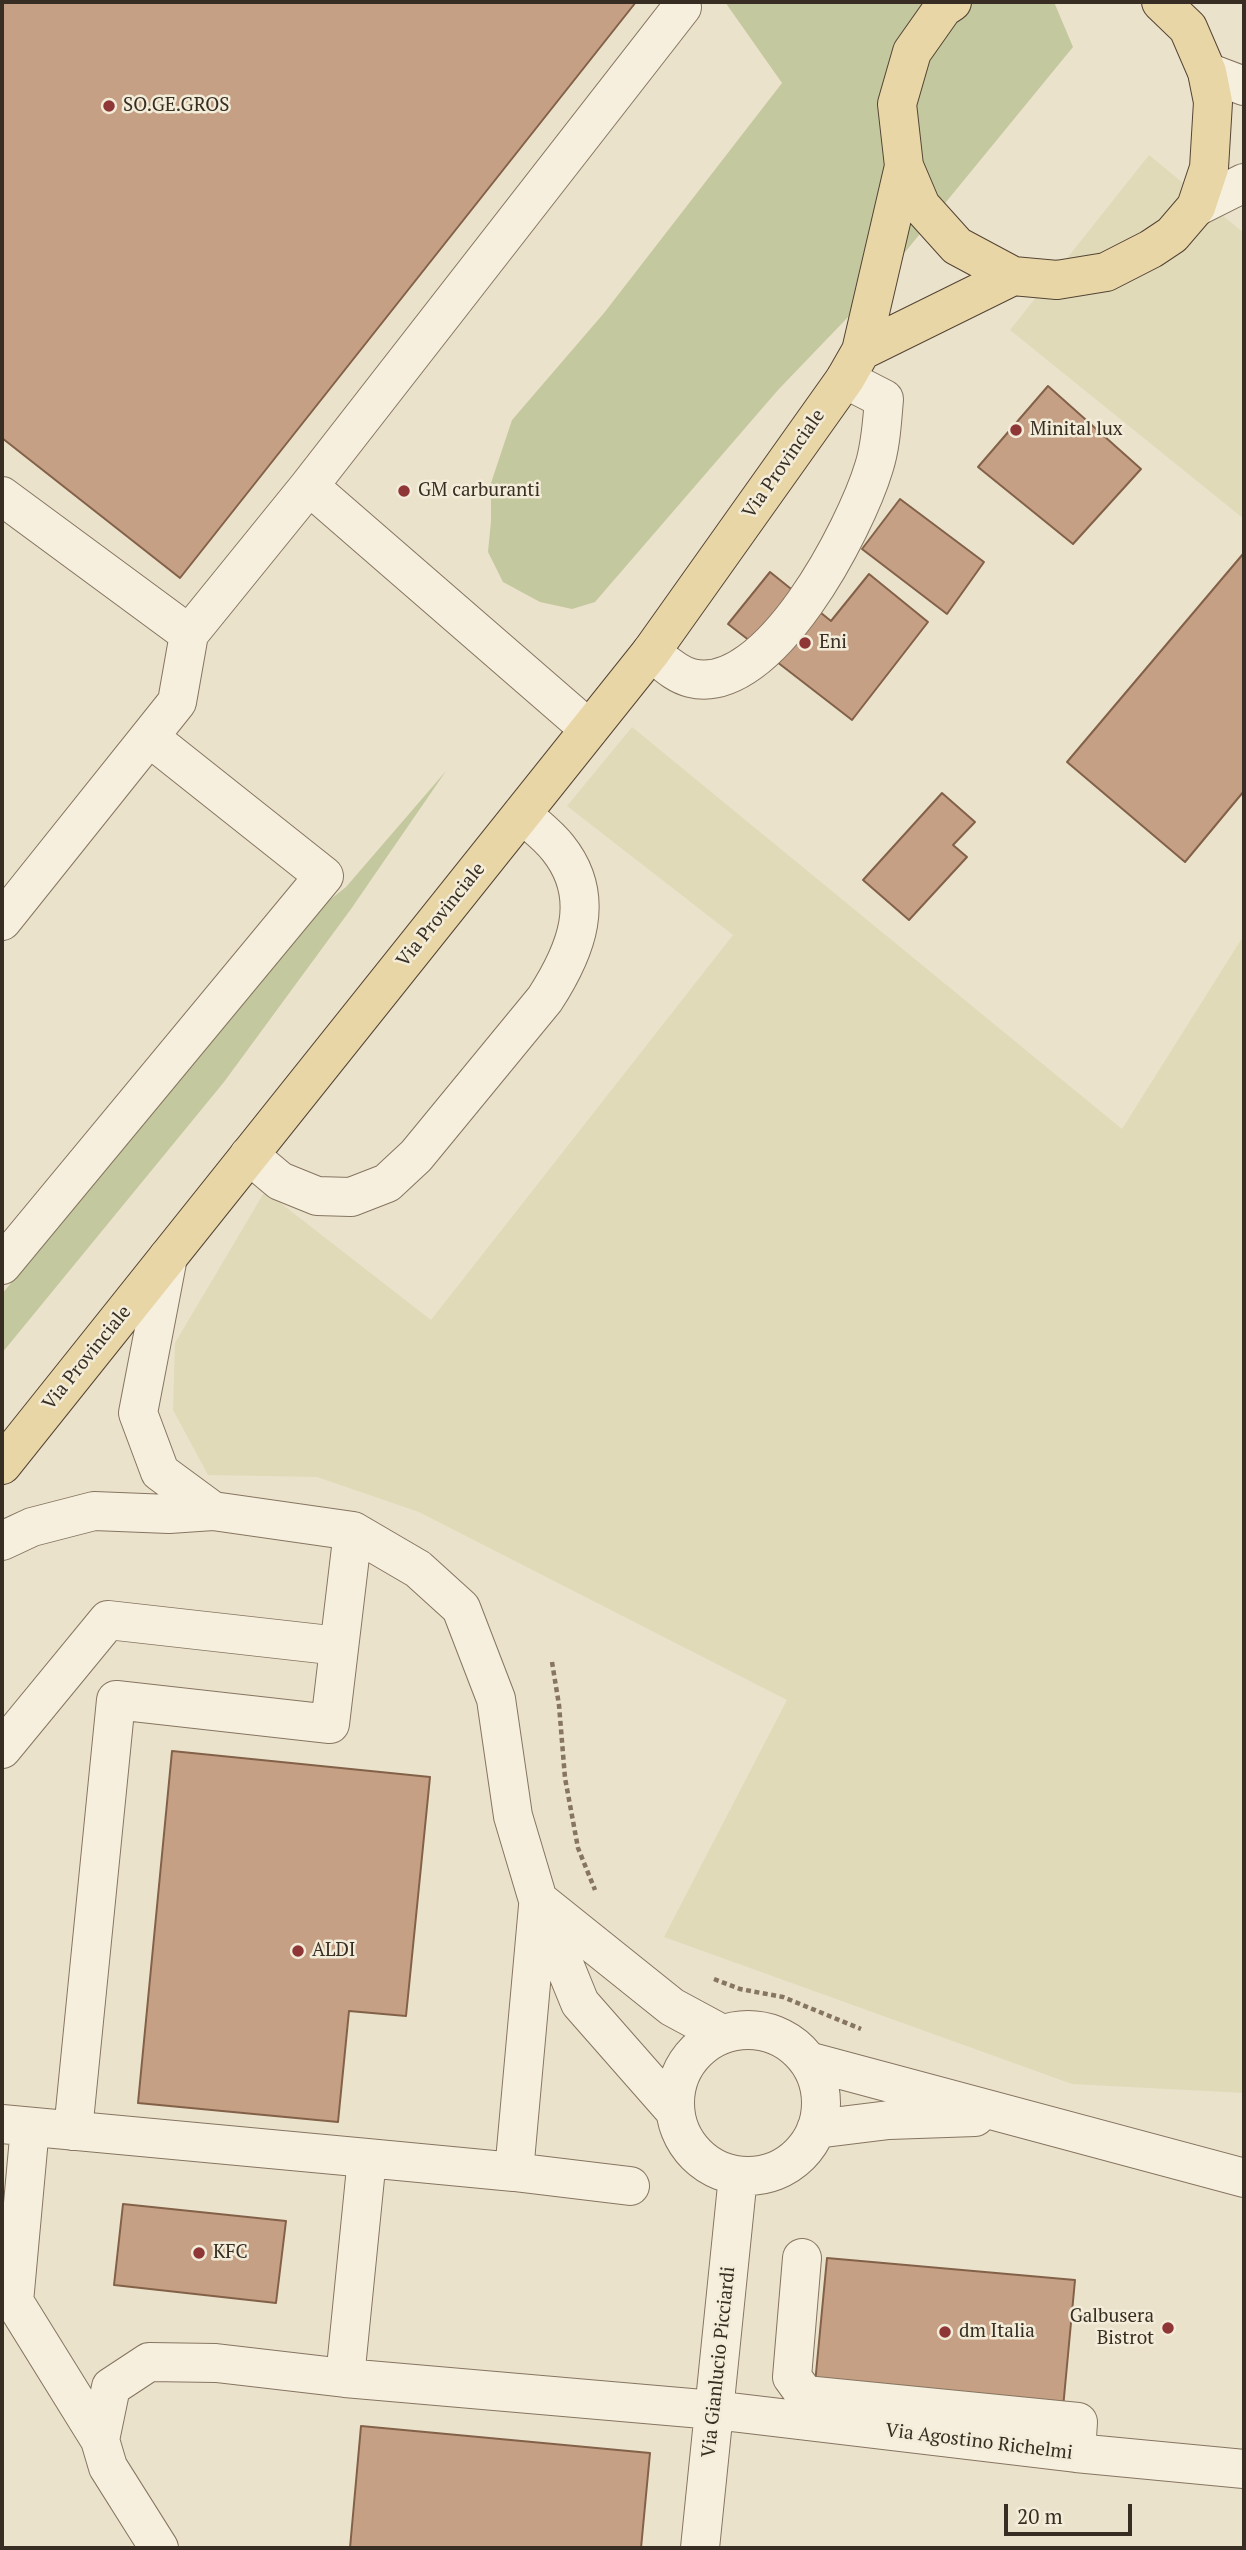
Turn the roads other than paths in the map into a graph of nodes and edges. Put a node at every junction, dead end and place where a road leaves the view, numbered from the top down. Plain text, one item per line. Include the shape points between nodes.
1 (679, 2) edge
2 (952, 2) edge
3 (1161, 2) edge
4 (1194, 15) edge
5 (1207, 72) junction
6 (1244, 86) edge
7 (904, 166) junction
8 (1244, 183) edge
9 (1196, 207) junction
10 (1013, 276) junction
11 (853, 365) junction
12 (309, 486) junction
13 (2, 496) edge
14 (189, 634) junction
15 (651, 652) junction
16 (590, 729) junction
17 (149, 737) junction
18 (522, 814) junction
19 (2, 921) edge
20 (249, 1155) junction
21 (168, 1257) junction
22 (2, 1265) edge
23 (2, 1465) edge
24 (213, 1511) junction
25 (353, 1531) junction
26 (2, 1541) edge
27 (339, 1646) junction
28 (2, 1749) edge
29 (538, 1900) junction
30 (722, 2034) junction
31 (807, 2061) junction
32 (674, 2110) junction
33 (1015, 2115) junction
34 (16, 2125) edge
35 (816, 2129) junction
36 (73, 2131) junction
37 (367, 2158) junction
38 (514, 2172) junction
39 (738, 2176) junction
40 (1244, 2178) edge
41 (630, 2186) dead end
42 (802, 2258) dead end
43 (8, 2292) edge
44 (345, 2378) junction
45 (714, 2410) junction
46 (1077, 2438) junction
47 (100, 2440) junction
48 (1244, 2469) edge
49 (159, 2548) edge
50 (700, 2548) edge

1 - 12 street via 673,18
2 - 7 main road, Via Provinciale via 912,52 908,65 897,104
3 - 4 main road, Via Provinciale
4 - 5 main road, Via Provinciale
5 - 6 street
5 - 9 main road, Via Provinciale via 1213,102 1212,136 1209,168
7 - 10 main road, Via Provinciale via 921,206 957,246
7 - 11 main road, Via Provinciale
8 - 9 street
9 - 10 main road, Via Provinciale via 1172,235 1107,272 1058,280
10 - 11 main road, Via Provinciale
11 - 15 main road, Via Provinciale
11 - 15 street via 884,399 880,445 862,499 803,605 761,655 722,677 693,678 676,673
12 - 14 street
12 - 16 street
13 - 14 street
14 - 17 street via 177,702
15 - 16 main road, Via Provinciale
16 - 18 main road, Via Provinciale
17 - 19 street
17 - 22 street via 324,876
18 - 20 main road, Via Provinciale
18 - 20 street via 556,845 577,882 579,925 573,949 545,999 416,1156 387,1183 351,1197 317,1196 280,1181
20 - 21 main road, Via Provinciale
21 - 23 main road, Via Provinciale
21 - 24 street via 138,1413 160,1472
24 - 25 street
24 - 26 street via 94,1511 32,1527
25 - 27 street
25 - 29 street via 418,1569 461,1608 496,1699 513,1816
27 - 28 street via 108,1620
27 - 36 street via 330,1724 116,1700
29 - 30 street via 672,2007
29 - 32 street via 580,2003
29 - 38 street
30 - 31 street via 770,2033 791,2044
30 - 32 street via 701,2046 685,2064 676,2086
31 - 33 street
31 - 35 street via 820,2094
32 - 39 street via 681,2134 695,2154 714,2168
33 - 35 street via 889,2120
33 - 40 street
34 - 36 street
34 - 43 street
35 - 39 street via 804,2150 786,2166 763,2175
36 - 37 street
37 - 38 street
37 - 44 street
38 - 41 street
39 - 45 street, Via Gianlucio Picciardi
42 - 46 street via 792,2377 805,2395
43 - 47 street
44 - 45 street, Via Agostino Richelmi
44 - 47 street, Via Agostino Richelmi via 216,2363 149,2362 111,2387
45 - 46 street, Via Agostino Richelmi
45 - 50 street, Via Gianlucio Picciardi
46 - 48 street, Via Agostino Richelmi
47 - 49 street via 108,2467

